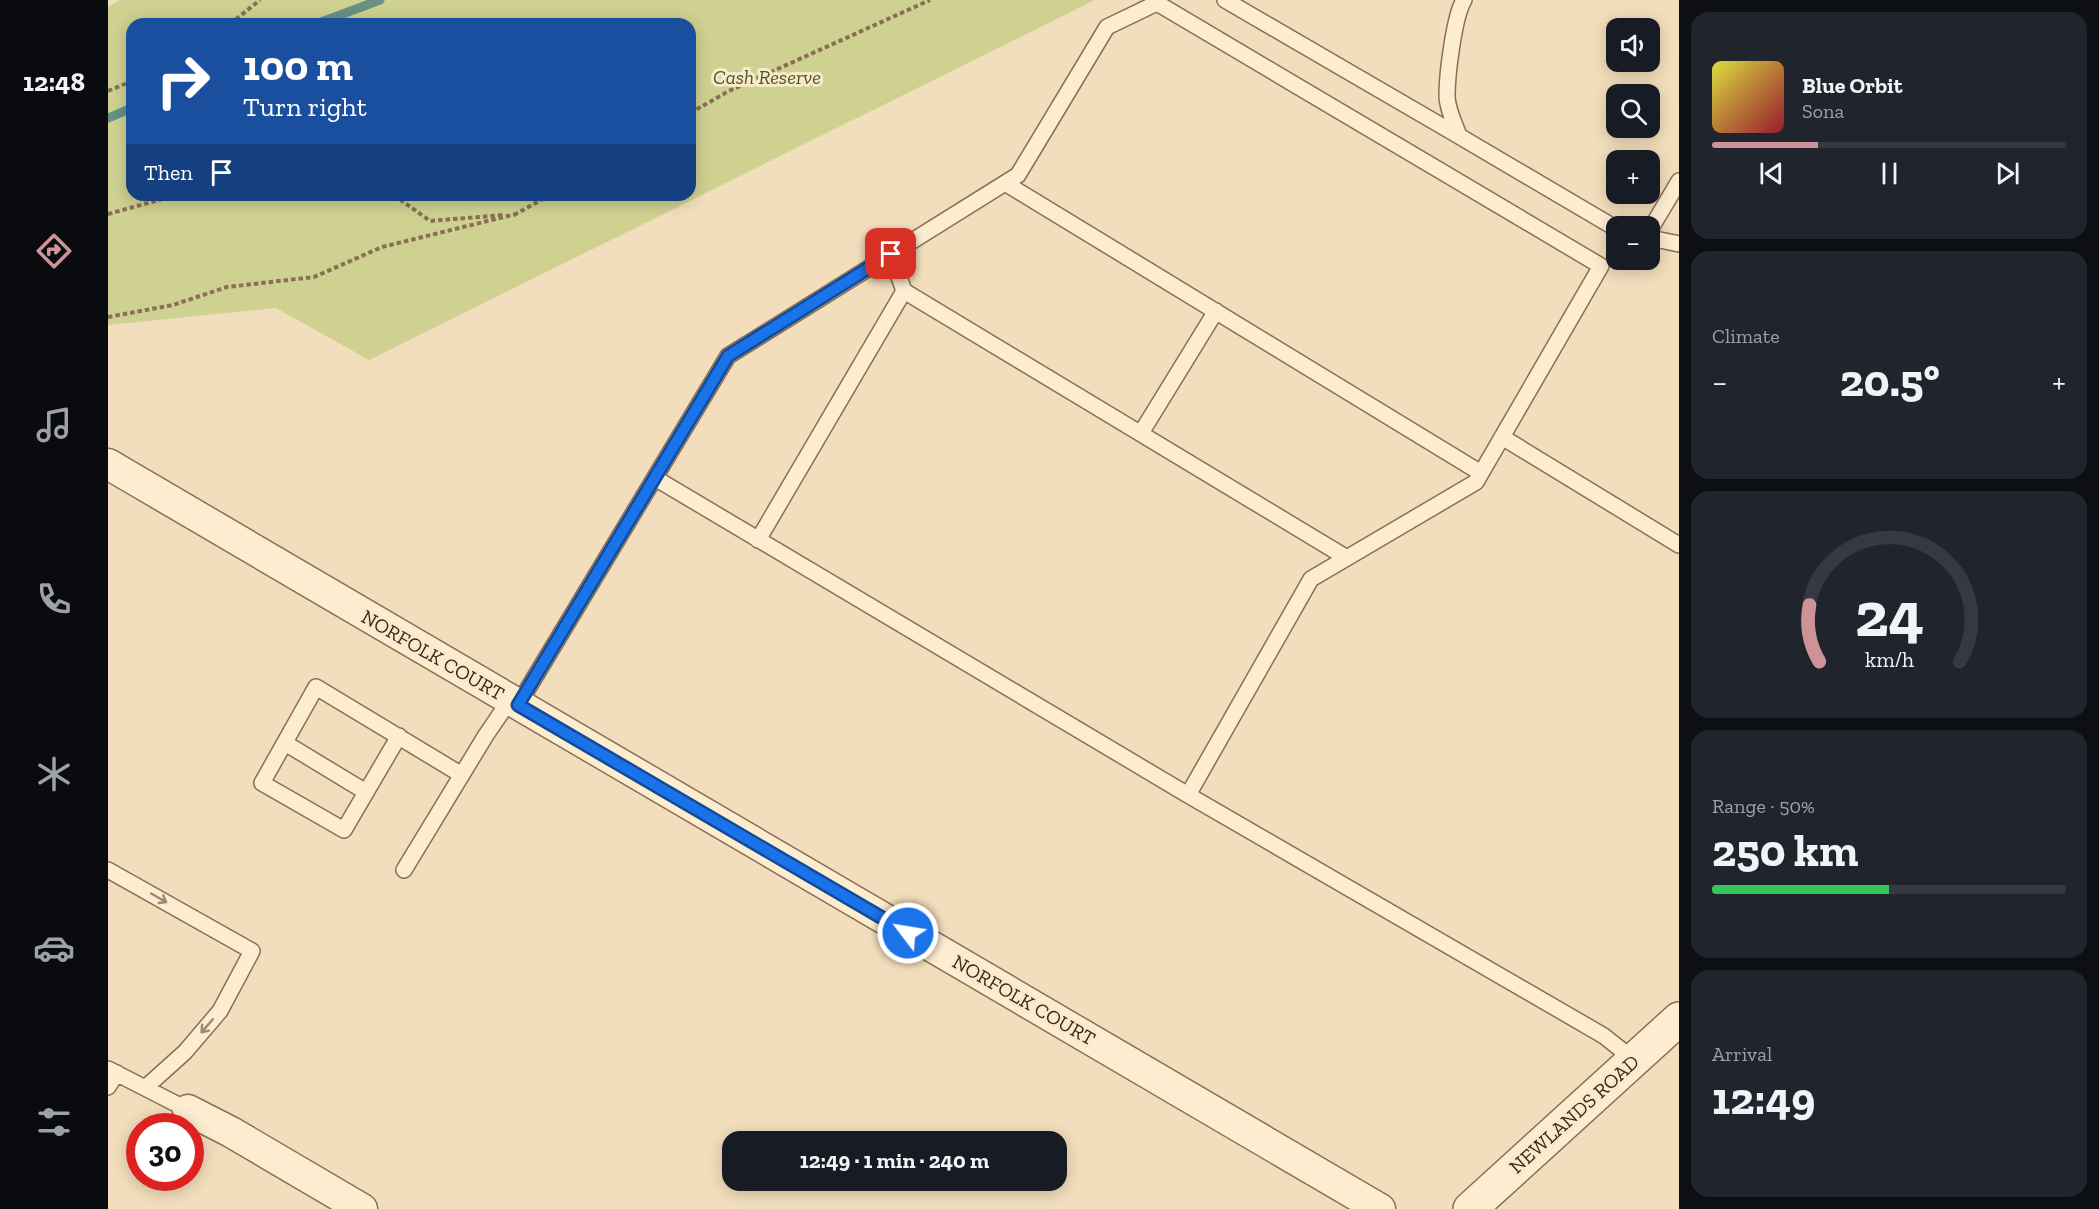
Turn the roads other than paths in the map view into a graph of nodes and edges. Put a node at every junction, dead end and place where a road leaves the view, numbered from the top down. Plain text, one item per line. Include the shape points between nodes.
1 (1225, 0) edge
2 (1464, 0) edge
3 (1459, 136) junction
4 (1679, 181) edge
5 (1005, 183) junction
6 (1658, 216) edge
7 (1606, 223) edge
8 (1660, 240) edge
9 (1679, 244) edge
10 (891, 254) junction
11 (904, 291) junction
12 (1216, 311) junction
13 (1141, 433) junction
14 (1502, 437) junction
15 (108, 464) edge
16 (1481, 473) junction
17 (655, 478) junction
18 (758, 540) junction
19 (1679, 545) edge
20 (1347, 558) junction
21 (514, 702) junction
22 (399, 736) junction
23 (285, 743) junction
24 (462, 775) junction
25 (366, 792) junction
26 (1188, 795) junction
27 (108, 870) edge
28 (404, 870) dead end
29 (1679, 1019) edge
30 (1634, 1060) junction
31 (112, 1071) edge
32 (108, 1087) edge
33 (145, 1088) junction
34 (188, 1110) joint
35 (362, 1209) edge
36 (1380, 1209) edge
37 (1470, 1209) edge

1 - 3 lane
2 - 3 lane via 1452,49 1447,98
3 - 7 lane
4 - 6 lane
5 - 10 lane
5 - 12 lane
5 - 14 lane via 1018,175 1107,27 1157,3 1601,266
8 - 9 lane
10 - 11 lane
10 - 17 lane via 728,356
11 - 13 lane
11 - 18 lane
12 - 13 lane
12 - 16 lane
13 - 20 lane
14 - 16 lane
14 - 19 lane
15 - 21 street, NORFOLK COURT
16 - 20 lane via 1476,482
17 - 18 lane
17 - 21 lane
18 - 26 lane
20 - 26 lane via 1311,579
21 - 24 lane
21 - 36 street, NORFOLK COURT
22 - 23 lane via 316,687
22 - 24 lane
22 - 25 lane
23 - 25 lane
23 - 25 lane via 262,783 344,830
24 - 28 lane
26 - 30 lane via 1604,1036
27 -> 33 lane via 252,951 220,1011 185,1052
29 - 30 street, NEWLANDS ROAD
30 - 37 street, NEWLANDS ROAD
31 - 32 lane
31 - 33 lane
33 - 34 lane
34 - 35 street

